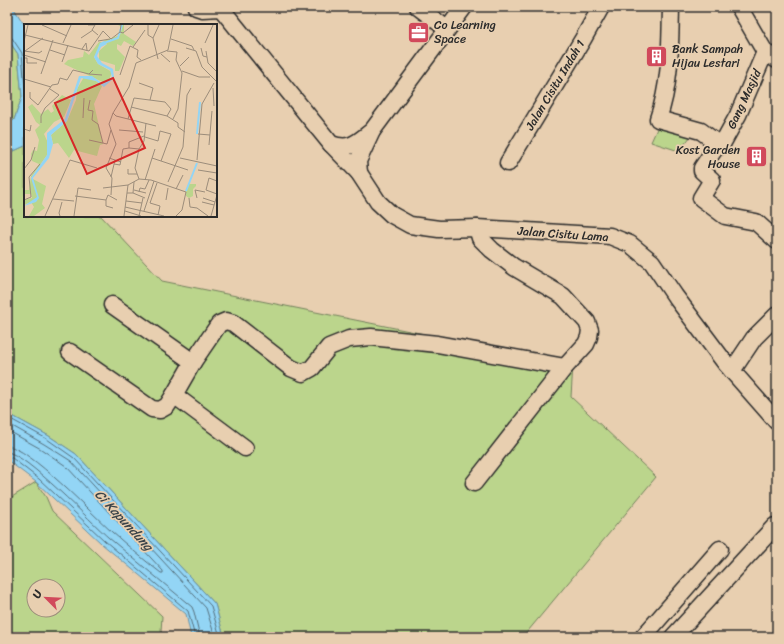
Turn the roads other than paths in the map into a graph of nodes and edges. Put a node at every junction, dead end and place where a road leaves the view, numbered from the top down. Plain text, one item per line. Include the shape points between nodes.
1 (196, 7) edge
2 (220, 7) edge
3 (418, 7) edge
4 (464, 7) edge
5 (601, 7) edge
6 (671, 7) edge
7 (739, 7) edge
8 (447, 29) junction
9 (771, 56) edge
10 (372, 131) junction
11 (331, 144) junction
12 (720, 145) junction
13 (508, 163) dead end
14 (360, 173) junction
15 (477, 228) junction
16 (777, 240) edge
17 (112, 305) dead end
18 (775, 320) edge
19 (70, 352) dead end
20 (193, 362) junction
21 (565, 367) junction
22 (732, 370) junction
23 (174, 395) junction
24 (777, 422) edge
25 (245, 448) dead end
26 (474, 483) dead end
27 (775, 526) dead end
28 (720, 550) dead end
29 (643, 637) edge
30 (673, 637) edge

1 - 2 street
2 - 11 street, Jalan Cisitu Lama
3 - 8 street
4 - 8 street
5 - 13 street, Jalan Cisitu Indah 1
6 - 12 street via 668,85 658,119 701,131
7 - 9 street
8 - 10 street
9 - 12 street, Gang Masjid
10 - 11 street via 354,145 341,147
10 - 14 street via 358,161
11 - 14 street, Jalan Cisitu Lama
12 - 16 street, Gang Masjid via 702,168 712,180 701,198 725,216 756,222
14 - 15 street, Jalan Cisitu Lama via 378,202 392,215 410,224 439,229
15 - 21 street via 480,238 492,250 514,267 563,296 587,322 590,330 586,344
15 - 22 street, Jalan Cisitu Lama via 610,236 630,244 652,262
17 - 20 street
18 - 22 street via 754,338
19 - 23 street via 152,409 160,410 167,406
20 - 21 street via 219,324 226,321 291,368 303,373 312,368 329,348 350,339 371,337 437,344
20 - 23 street
21 - 26 street
22 - 24 street, Jalan Cisitu Lama
23 - 25 street
27 - 30 street
28 - 29 street

